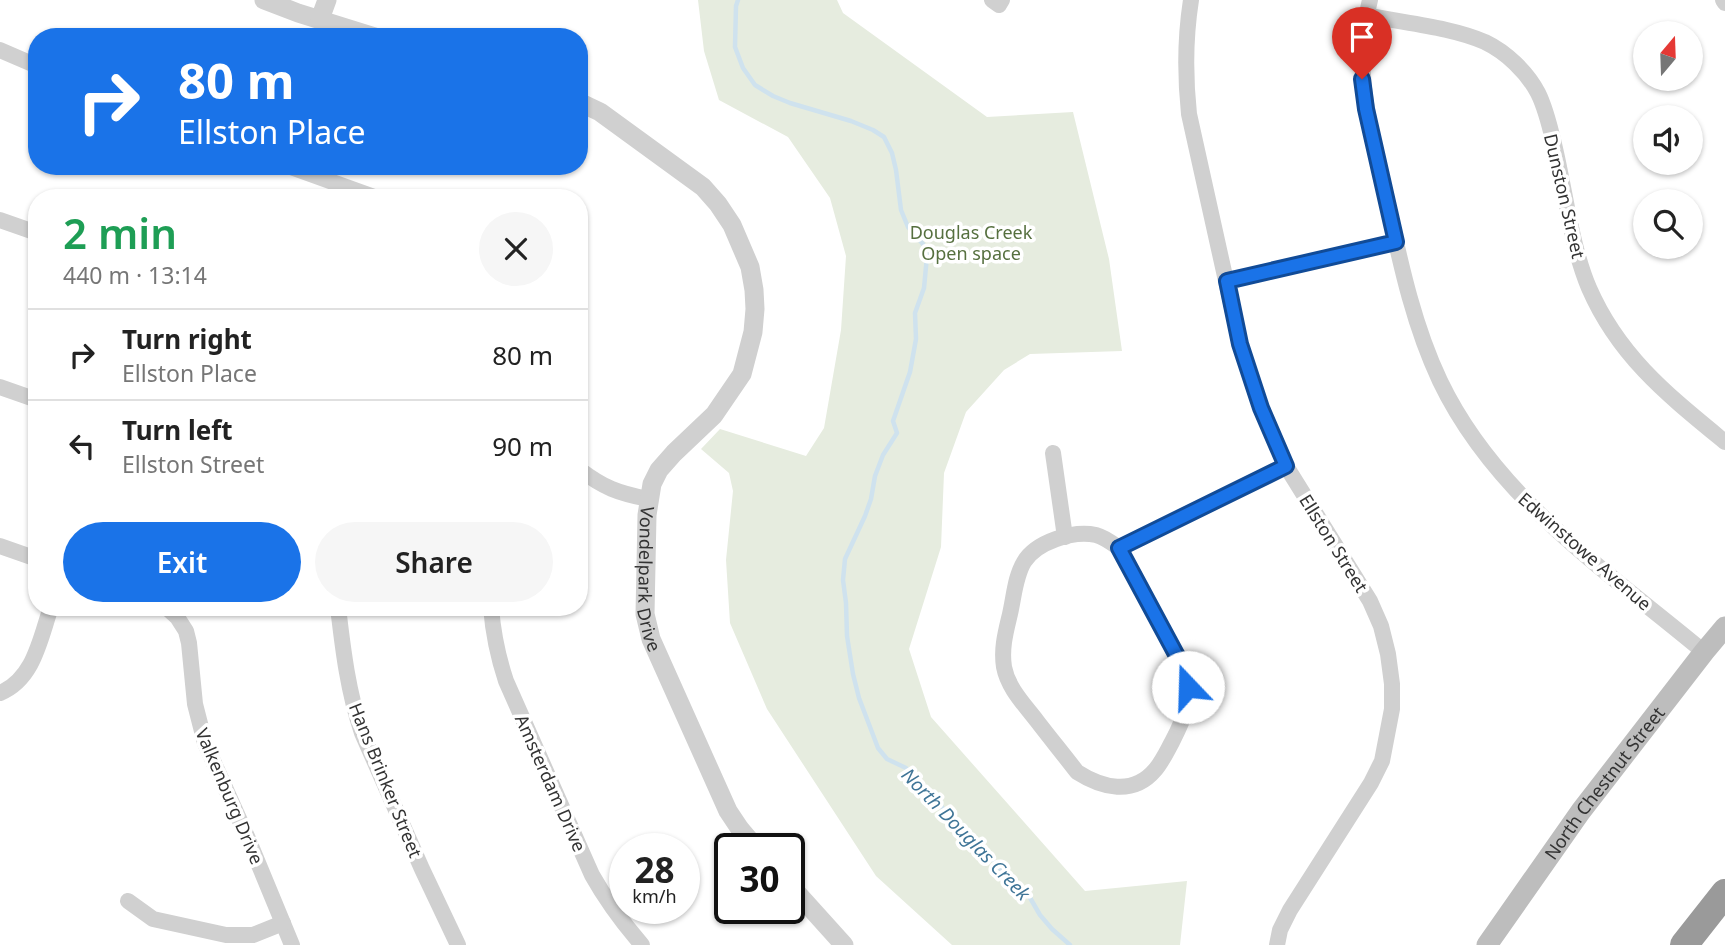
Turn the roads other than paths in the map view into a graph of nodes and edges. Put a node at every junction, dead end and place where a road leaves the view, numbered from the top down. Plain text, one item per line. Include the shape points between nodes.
1 (264, 0) edge
2 (327, 0) edge
3 (1191, 0) edge
4 (1368, 8) edge
5 (320, 19) junction
6 (348, 28) edge
7 (0, 50) edge
8 (28, 62) edge
9 (588, 106) edge
10 (313, 175) edge
11 (351, 189) edge
12 (0, 220) edge
13 (28, 230) edge
14 (1396, 242) junction
15 (1227, 281) junction
16 (0, 387) edge
17 (28, 397) edge
18 (1725, 442) edge
19 (1053, 453) dead end
20 (1286, 466) junction
21 (588, 476) edge
22 (648, 499) junction
23 (1065, 537) junction
24 (0, 546) edge
25 (1119, 548) junction
26 (28, 556) edge
27 (48, 616) edge
28 (176, 616) edge
29 (339, 616) edge
30 (493, 616) edge
31 (1725, 627) edge
32 (1704, 652) junction
33 (0, 693) edge
34 (744, 833) edge
35 (1725, 893) edge
36 (128, 901) dead end
37 (805, 901) edge
38 (283, 923) junction
39 (292, 945) edge
40 (458, 945) edge
41 (642, 945) edge
42 (845, 945) edge
43 (1277, 945) edge
44 (1487, 945) edge
45 (1684, 945) edge

1 - 5 street
2 - 5 street
3 - 15 street, Ellston Street via 1186,50 1189,114
4 - 14 street, Edwinstowe Avenue via 1362,79
4 - 18 street, Dunston Street via 1488,43 1524,73 1548,120 1578,255 1601,313 1643,371
5 - 6 street
7 - 8 street
9 - 22 street, Vondelpark Drive via 703,187 732,225 752,278 753,332 742,374 715,415 659,470
10 - 11 street
12 - 13 street
14 - 15 street
14 - 32 street, Edwinstowe Avenue via 1423,340 1440,381 1494,466 1532,508
15 - 20 street, Ellston Street via 1240,344
16 - 17 street
19 - 23 street
20 - 25 street
20 - 43 street, Ellston Street via 1381,626 1392,709 1382,761 1290,910
21 - 22 street via 605,488
22 - 34 street, Vondelpark Drive via 647,626 733,820
23 - 25 street via 1097,535
23 - 25 street via 1034,550 1019,572 1002,649 1004,668 1011,687 1077,772 1107,786 1123,787 1155,771 1182,722 1188,687 1184,669
24 - 26 street
27 - 33 street via 31,664 22,678
28 - 38 street, Valkenburg Drive via 189,643 195,704 205,743
29 - 40 street, Hans Brinker Street via 356,715
30 - 41 street, Amsterdam Drive via 506,681 576,838 602,893
31 - 32 main road, North Chestnut Street
32 - 44 main road, North Chestnut Street via 1581,811
35 - 45 highway
36 - 38 street via 153,919 226,935 253,934
37 - 42 street
38 - 39 street, Valkenburg Drive

